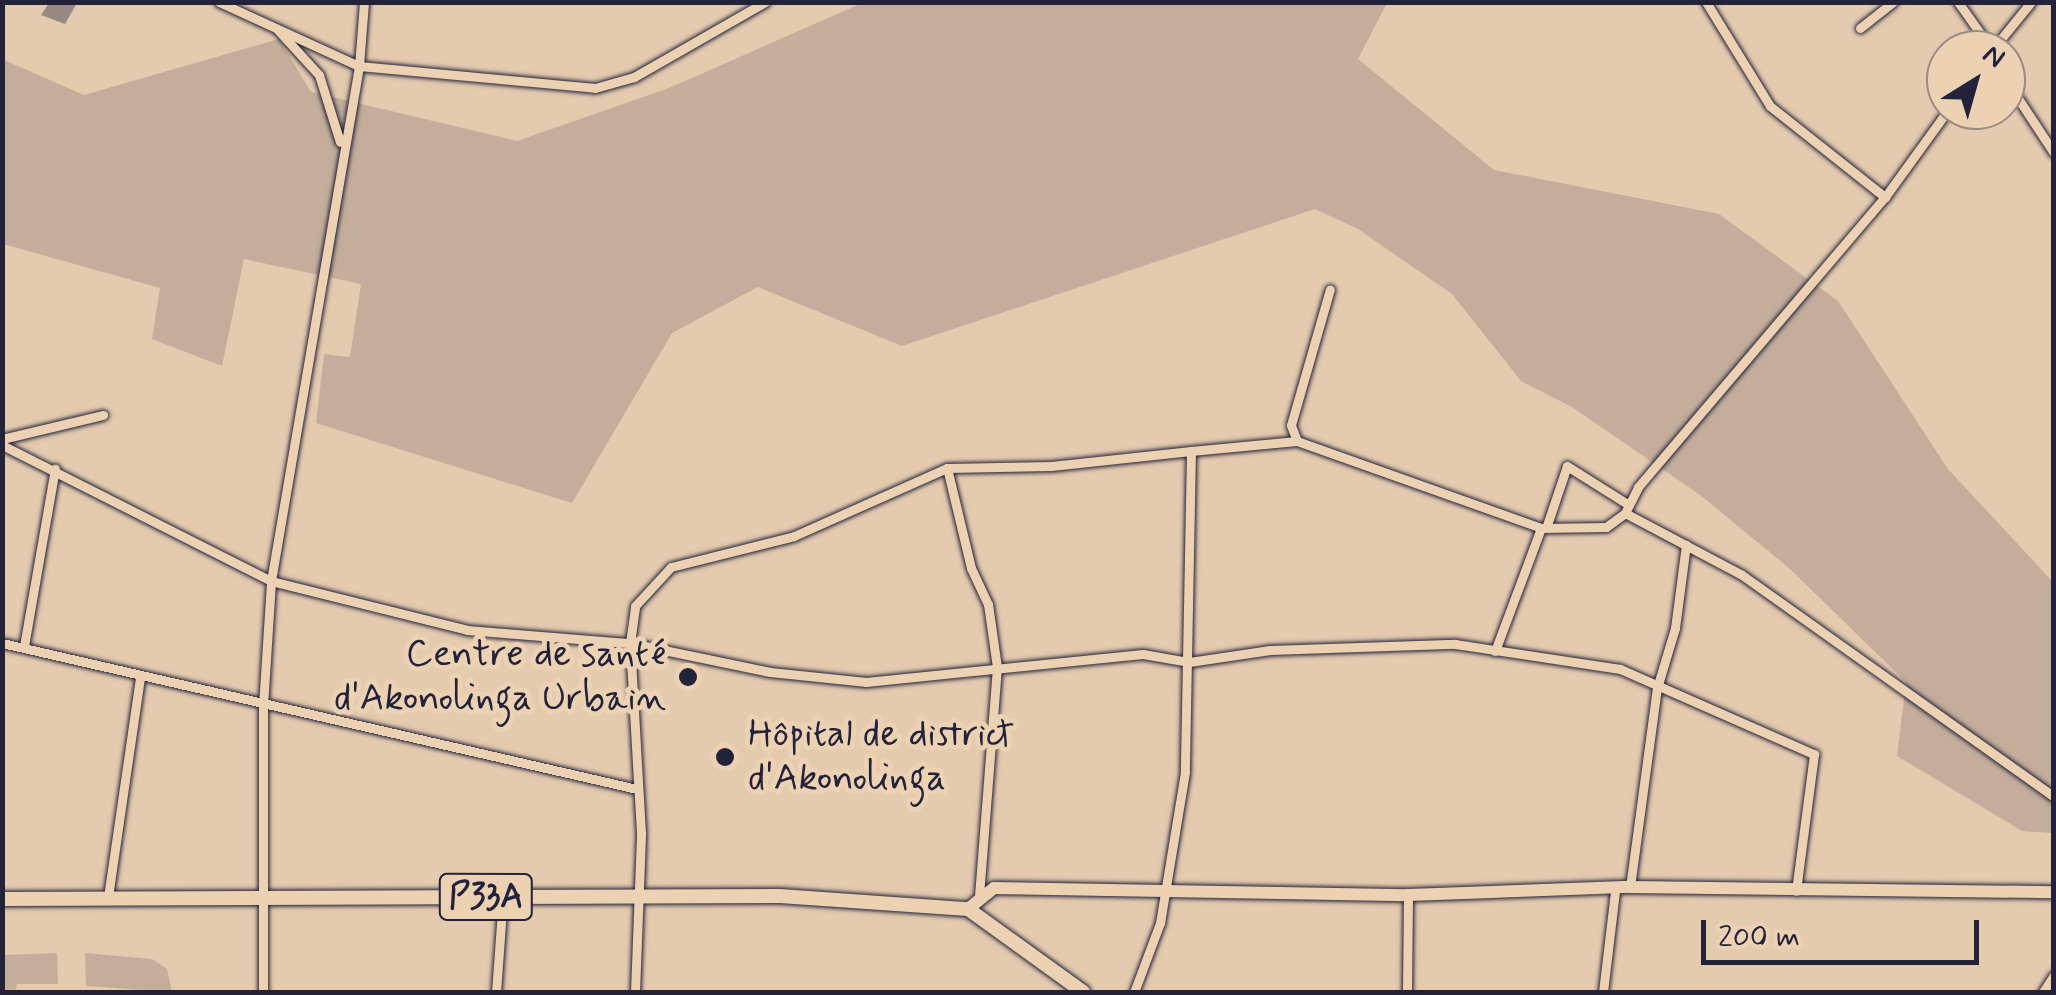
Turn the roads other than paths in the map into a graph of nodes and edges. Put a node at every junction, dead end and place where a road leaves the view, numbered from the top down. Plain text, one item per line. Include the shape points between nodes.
1 (219, 2) edge
2 (364, 2) edge
3 (765, 2) edge
4 (1706, 2) edge
5 (1893, 2) edge
6 (1958, 2) edge
7 (2031, 2) edge
8 (1860, 28) dead end
9 (277, 29) junction
10 (1978, 30) edge
11 (2008, 30) edge
12 (359, 66) junction
13 (2026, 110) edge
14 (1934, 130) edge
15 (341, 145) junction
16 (2054, 153) edge
17 (1885, 197) junction
18 (1330, 288) dead end
19 (103, 415) dead end
20 (2, 442) edge
21 (1297, 442) junction
22 (1191, 451) junction
23 (947, 468) junction
24 (55, 470) junction
25 (1627, 509) junction
26 (1544, 526) junction
27 (1686, 546) junction
28 (270, 581) junction
29 (2, 643) edge
30 (630, 643) junction
31 (24, 646) junction
32 (1496, 651) junction
33 (1189, 662) junction
34 (997, 667) junction
35 (140, 677) junction
36 (1657, 688) junction
37 (263, 706) junction
38 (637, 790) junction
39 (2054, 797) edge
40 (1630, 887) junction
41 (1168, 888) junction
42 (1615, 891) junction
43 (1796, 891) junction
44 (2054, 892) edge
45 (979, 894) junction
46 (1408, 895) junction
47 (108, 897) junction
48 (503, 897) junction
49 (2, 899) edge
50 (262, 900) junction
51 (634, 900) junction
52 (968, 909) junction
53 (2054, 975) edge
54 (263, 992) edge
55 (496, 992) edge
56 (635, 992) edge
57 (1083, 992) edge
58 (1134, 992) edge
59 (1408, 992) edge
60 (1603, 992) edge
61 (2043, 992) edge

1 - 9 street
2 - 12 street
3 - 12 street via 634,77 595,88
4 - 17 street via 1770,106
5 - 8 street
6 - 10 street
7 - 11 street
9 - 12 street
9 - 15 street via 319,75
12 - 15 street
13 - 16 street
14 - 17 street
15 - 28 street
17 - 25 street
18 - 21 street via 1291,425
19 - 20 street
20 - 24 street
21 - 22 street
21 - 26 street
22 - 23 street via 1051,466
22 - 33 street
23 - 30 street via 794,536 671,567 635,606
23 - 34 street via 971,568 988,604
24 - 28 street
24 - 31 street
25 - 26 street via 1606,527 1574,532
25 - 26 street via 1566,466
25 - 27 street
26 - 32 street
27 - 36 street via 1676,628
27 - 39 street via 1742,575
28 - 30 street via 467,630
28 - 37 street
29 - 31 street
30 - 34 street via 770,672 866,682
30 - 38 street
31 - 35 street
32 - 33 street via 1455,644 1270,650
32 - 36 street via 1620,670
33 - 34 street via 1143,654
33 - 41 street via 1184,772
34 - 45 street
35 - 37 street
35 - 47 street
36 - 40 street
36 - 43 street via 1814,754
37 - 38 street
37 - 50 street
38 - 51 street via 642,834
40 - 42 street
40 - 43 street
41 - 45 street via 994,888
41 - 46 street
41 - 58 street
42 - 46 street
42 - 60 street
43 - 44 street
45 - 52 street
46 - 59 street
47 - 49 main road, P33A
47 - 50 main road, P33A
48 - 50 main road, P33A
48 - 51 main road, P33A
48 - 55 street
50 - 54 street
51 - 52 main road, P33A via 780,896
51 - 56 street
52 - 57 main road
53 - 61 street

